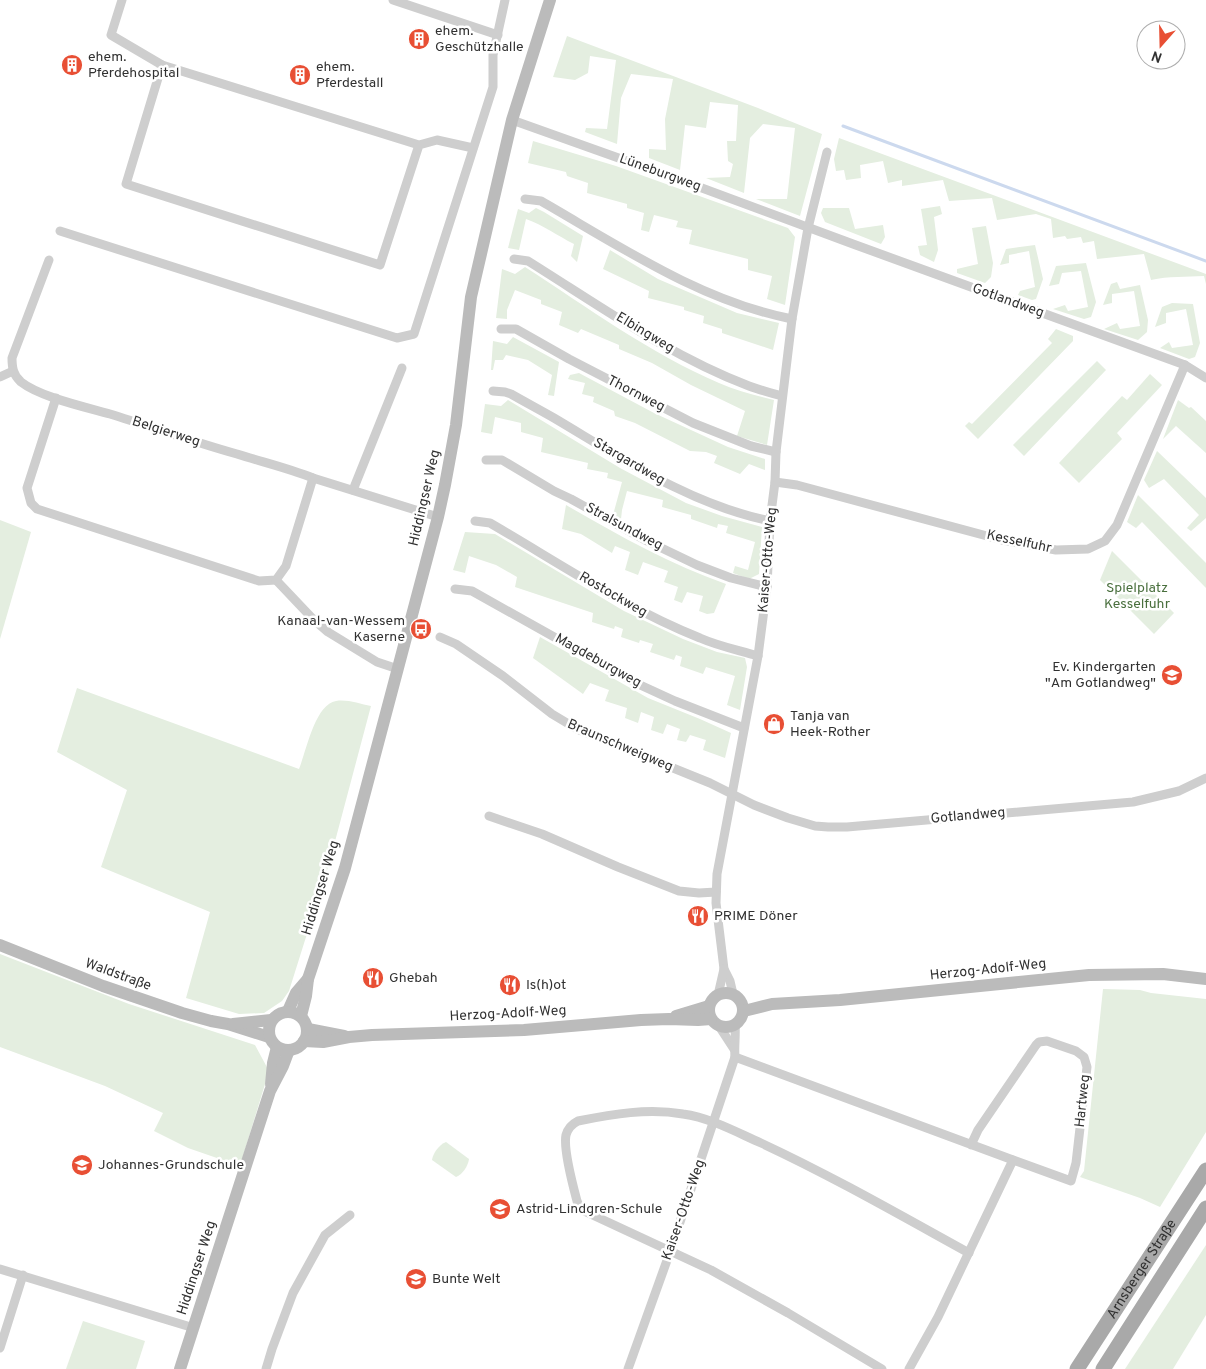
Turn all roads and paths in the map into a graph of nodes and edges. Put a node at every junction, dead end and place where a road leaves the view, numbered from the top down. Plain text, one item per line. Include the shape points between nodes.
1 (122, 0) edge
2 (393, 0) edge
3 (505, 0) edge
4 (550, 0) edge
5 (498, 34) junction
6 (162, 65) junction
7 (512, 120) junction
8 (419, 145) junction
9 (473, 148) junction
10 (827, 152) dead end
11 (525, 199) dead end
12 (808, 228) junction
13 (60, 231) dead end
14 (514, 259) dead end
15 (49, 260) dead end
16 (792, 318) junction
17 (501, 329) dead end
18 (1184, 365) junction
19 (402, 368) dead end
20 (13, 372) junction
21 (0, 377) edge
22 (1206, 378) edge
23 (494, 391) dead end
24 (782, 396) junction
25 (56, 398) junction
26 (776, 452) junction
27 (486, 460) dead end
28 (313, 478) junction
29 (775, 482) junction
30 (353, 490) junction
31 (438, 517) junction
32 (475, 520) dead end
33 (770, 521) junction
34 (276, 580) junction
35 (767, 587) junction
36 (455, 590) dead end
37 (440, 637) dead end
38 (758, 656) junction
39 (398, 669) junction
40 (744, 728) junction
41 (1206, 778) edge
42 (732, 794) junction
43 (489, 816) dead end
44 (716, 892) junction
45 (0, 945) edge
46 (724, 969) junction
47 (308, 979) junction
48 (1206, 979) edge
49 (718, 995) junction
50 (739, 1002) junction
51 (288, 1011) junction
52 (301, 1016) junction
53 (713, 1017) junction
54 (271, 1020) junction
55 (228, 1024) junction
56 (735, 1025) junction
57 (308, 1029) junction
58 (349, 1037) junction
59 (304, 1042) junction
60 (279, 1044) junction
61 (735, 1053) junction
62 (713, 1122) junction
63 (971, 1145) junction
64 (1013, 1160) junction
65 (1206, 1170) edge
66 (1206, 1208) edge
67 (350, 1215) dead end
68 (670, 1252) junction
69 (969, 1253) junction
70 (0, 1269) edge
71 (23, 1275) junction
72 (194, 1328) junction
73 (0, 1348) edge
74 (180, 1369) edge
75 (268, 1369) edge
76 (628, 1369) edge
77 (882, 1369) edge
78 (909, 1369) edge
79 (1077, 1369) edge
80 (1103, 1369) edge

1 - 6 street via 111,34
2 - 5 street
3 - 5 street
4 - 7 main road, Hiddingser Weg
5 - 9 street via 493,55 493,87
6 - 8 street
6 - 8 street via 126,184 380,266
7 - 12 street, Lüneburgweg
7 - 31 main road, Hiddingser Weg via 471,298 456,425
8 - 9 street via 438,140
9 - 13 street via 414,334 397,338
10 - 12 street, Kaiser-Otto-Weg
11 - 16 street via 541,201 642,260 719,297 772,315
12 - 16 street, Kaiser-Otto-Weg
12 - 18 street, Gotlandweg
14 - 24 street, Elbingweg via 528,261 687,358
15 - 20 street via 12,358
16 - 24 street, Kaiser-Otto-Weg
17 - 26 street, Thornweg via 516,329 693,423 751,446
18 - 22 street, Gotlandweg
18 - 29 street, Kesselfuhr via 1117,525 1105,541 1088,549 1056,550 1002,540 797,485
19 - 30 street
20 - 21 street
20 - 25 street, Belgierweg via 19,381
23 - 33 street, Stargardweg via 519,399 684,492 745,516
24 - 26 street, Kaiser-Otto-Weg
25 - 28 street, Belgierweg
25 - 34 street via 28,488 31,503 37,510 259,580
26 - 29 street, Kaiser-Otto-Weg
27 - 35 street, Stralsundweg via 502,460 554,491 697,565
28 - 30 street, Belgierweg
28 - 34 street via 286,566
29 - 33 street, Kaiser-Otto-Weg
30 - 31 street, Belgierweg
31 - 39 main road, Hiddingser Weg
32 - 38 street, Rostockweg via 490,523 670,626 712,643
33 - 35 street, Kaiser-Otto-Weg
34 - 39 street via 328,632 377,662
35 - 38 street, Kaiser-Otto-Weg
36 - 40 street, Magdeburgweg via 472,591 655,692
37 - 42 street, Braunschweigweg via 456,644 571,726
38 - 40 street, Kaiser-Otto-Weg
39 - 47 main road, Hiddingser Weg via 344,868
40 - 42 street, Kaiser-Otto-Weg
41 - 42 street, Gotlandweg via 1180,791 1133,802 847,827 815,826
42 - 44 street, Kaiser-Otto-Weg
43 - 44 street via 542,834 679,891
44 - 46 street, Kaiser-Otto-Weg
45 - 55 main road, Waldstraße via 103,986 197,1018
46 - 49 street, Kaiser-Otto-Weg
46 - 50 street, Kaiser-Otto-Weg
47 - 51 main road, Hiddingser Weg via 296,993
47 - 52 main road, Hiddingser Weg
48 - 50 main road, Herzog-Adolf-Weg via 1163,974 1089,975 840,1000 772,1004
49 - 50 main road, Herzog-Adolf-Weg via 723,993
49 - 53 main road via 714,998
50 - 56 main road via 743,1017
51 - 52 main road
51 - 54 main road
52 - 57 main road
53 - 56 main road, Herzog-Adolf-Weg via 724,1028
53 - 58 main road, Herzog-Adolf-Weg via 524,1030
53 - 61 street
54 - 55 main road, Waldstraße
54 - 60 main road via 268,1031
55 - 60 main road, Waldstraße
56 - 61 street, Kaiser-Otto-Weg
57 - 58 main road, Herzog-Adolf-Weg
57 - 59 main road
58 - 59 main road, Herzog-Adolf-Weg
59 - 60 main road via 300,1046
60 - 72 main road, Hiddingser Weg via 270,1091
61 - 62 street, Kaiser-Otto-Weg
61 - 63 street, Hartweg
62 - 68 street, Kaiser-Otto-Weg
62 - 68 street via 683,1114 634,1112 578,1121 569,1128 566,1136 573,1183 579,1206 584,1212
62 - 69 street via 882,1204
63 - 64 street, Hartweg
63 - 64 street, Hartweg via 1039,1042 1047,1041 1080,1054 1087,1066 1072,1181
64 - 69 street
65 - 79 main road, Arnsberger Straße
66 - 80 main road, Arnsberger Straße
67 - 75 street via 324,1235 292,1293
68 - 76 street, Kaiser-Otto-Weg
68 - 77 street via 711,1270
69 - 78 street
70 - 71 street
71 - 72 street
71 - 73 street
72 - 74 main road, Hiddingser Weg

